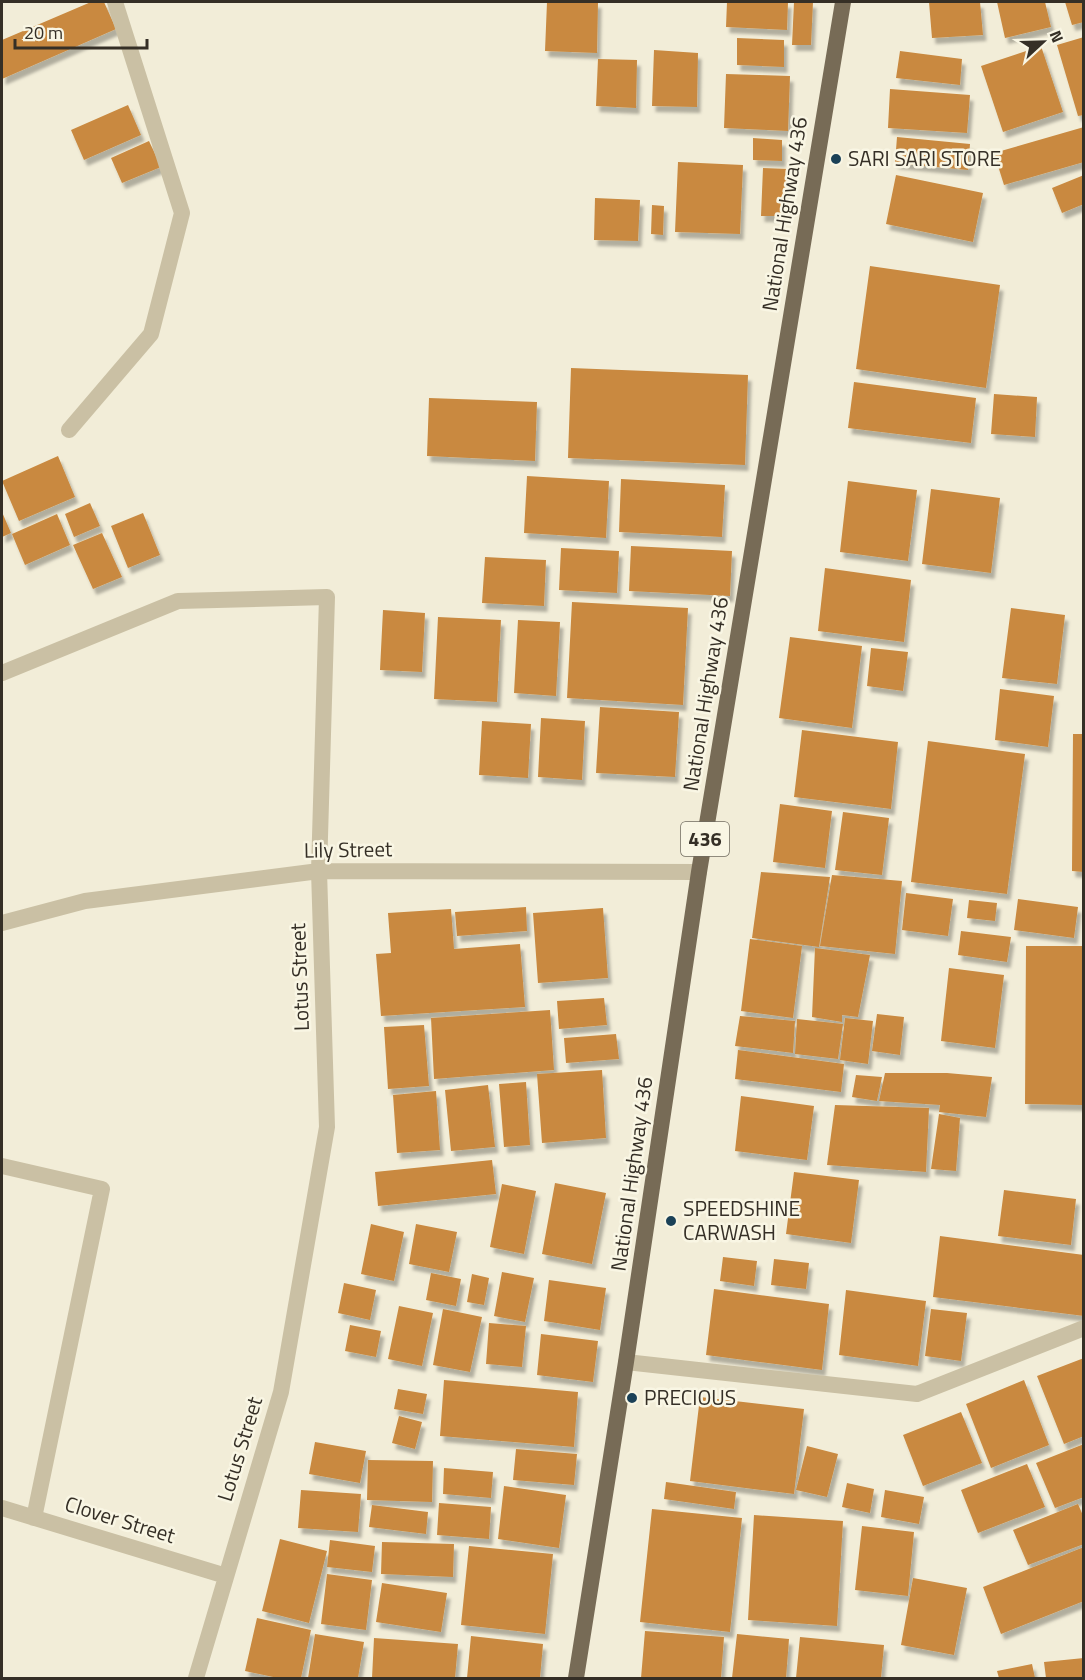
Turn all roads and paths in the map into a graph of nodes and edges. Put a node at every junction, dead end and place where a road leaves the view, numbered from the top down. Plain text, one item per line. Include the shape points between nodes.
1 (115, 2) edge
2 (843, 2) edge
3 (69, 430) dead end
4 (2, 673) edge
5 (319, 870) junction
6 (699, 872) junction
7 (2, 923) edge
8 (2, 1166) edge
9 (1083, 1328) edge
10 (626, 1362) junction
11 (2, 1508) edge
12 (34, 1518) junction
13 (226, 1576) junction
14 (196, 1678) edge
15 (576, 1678) edge

1 - 3 street via 182,213 152,334
2 - 6 main road, National Highway 436 / 436
4 - 5 street, Lotus Street via 178,601 327,597
5 - 6 street, Lily Street
5 - 7 street, Lily Street via 85,902
5 - 13 street, Lotus Street via 327,1127 281,1392
6 - 10 main road, National Highway 436 / 436
8 - 12 street via 102,1189
9 - 10 street via 917,1394
10 - 15 main road, National Highway 436 / 436
11 - 12 street, Clover Street
12 - 13 street, Clover Street
13 - 14 street, Lotus Street

